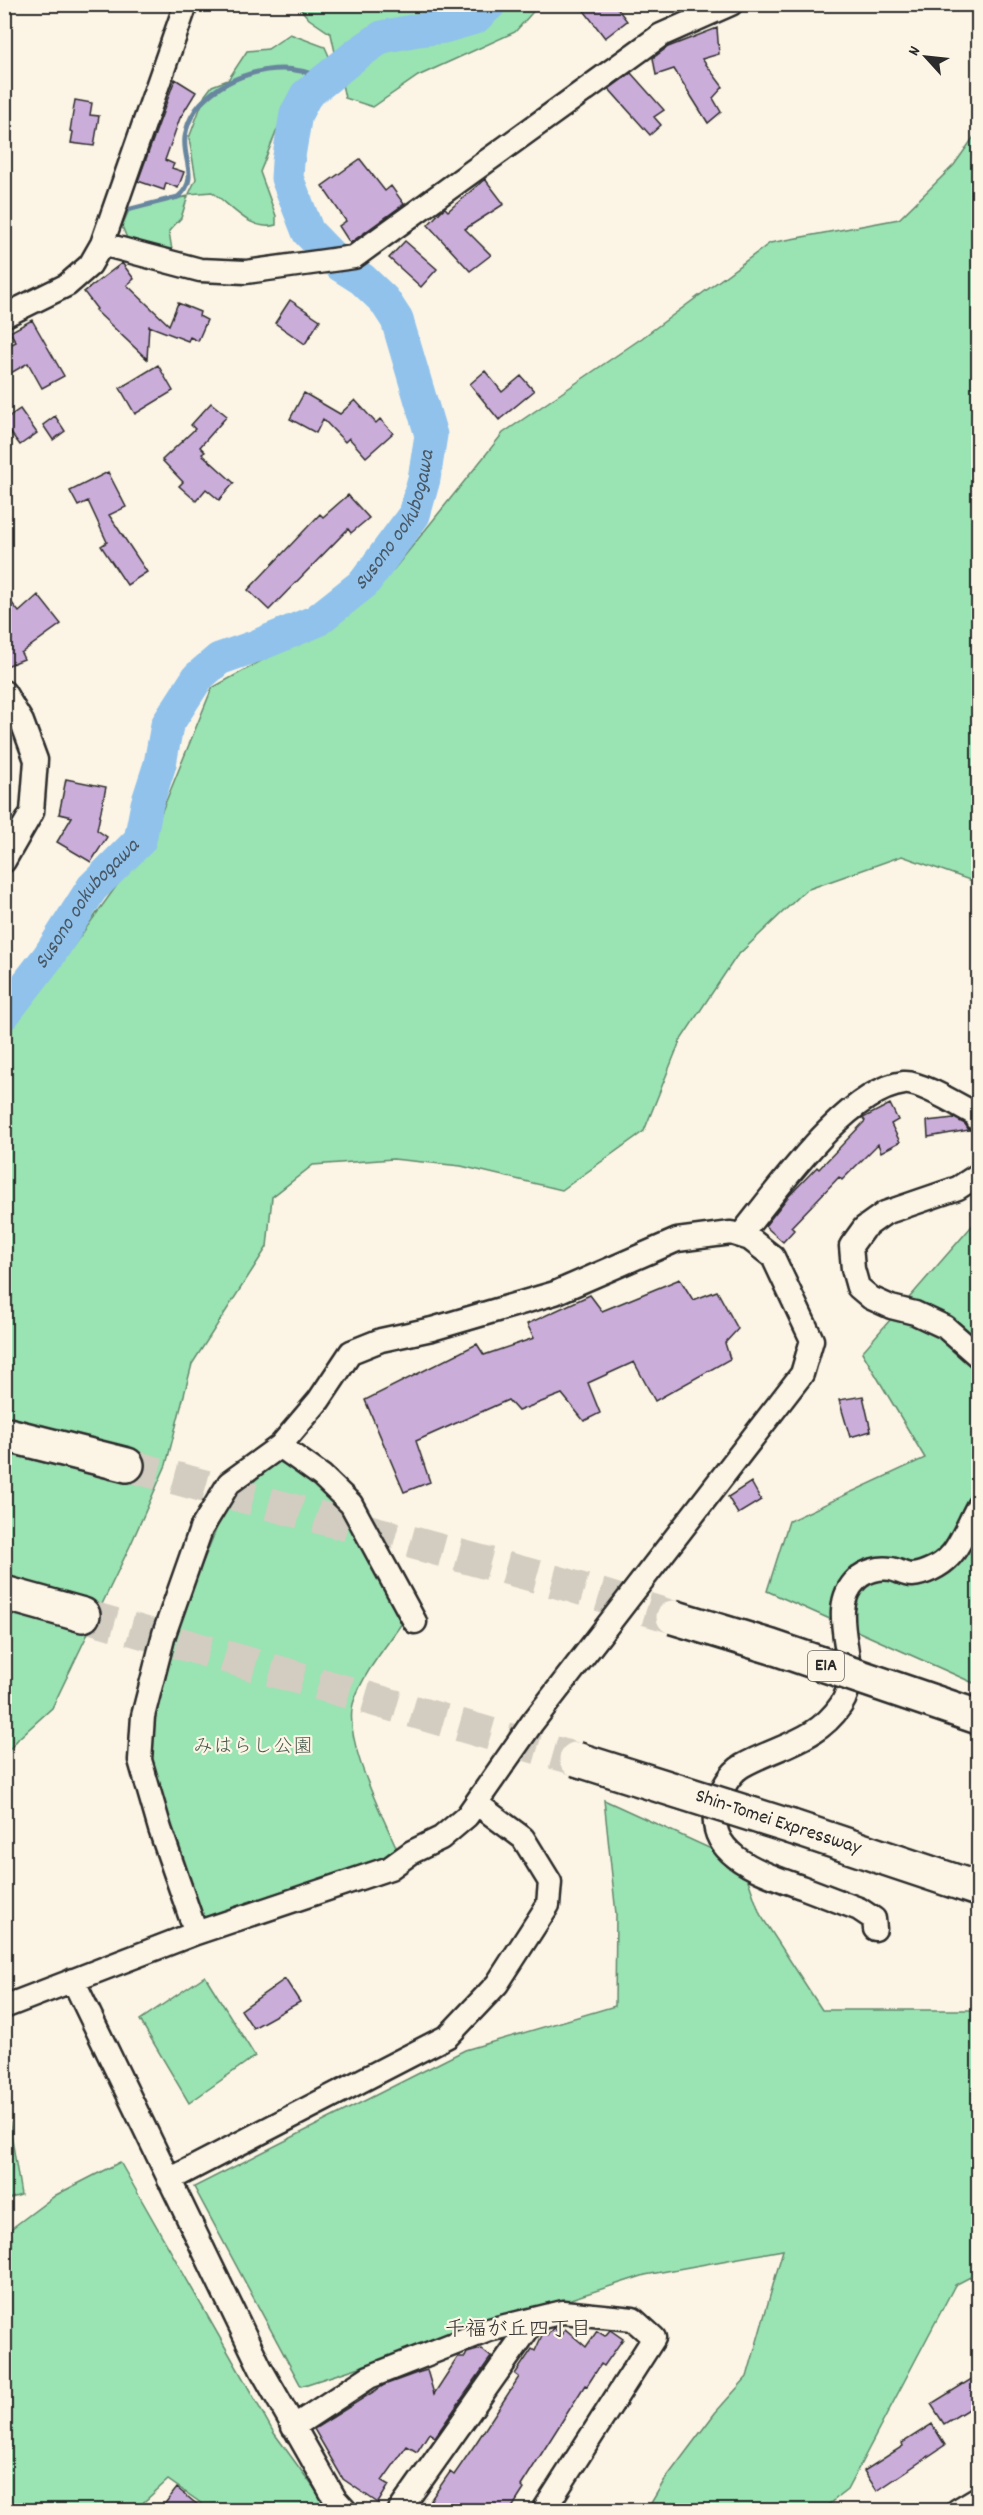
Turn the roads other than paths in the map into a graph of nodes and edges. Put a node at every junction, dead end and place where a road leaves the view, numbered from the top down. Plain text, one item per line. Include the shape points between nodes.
1 (186, 4) edge
2 (731, 4) edge
3 (102, 244) junction
4 (4, 316) edge
5 (4, 692) edge
6 (4, 861) edge
7 (978, 1120) edge
8 (978, 1175) edge
9 (740, 1236) junction
10 (978, 1356) edge
11 (4, 1434) edge
12 (280, 1446) junction
13 (127, 1465) tunnel mouth
14 (978, 1506) edge
15 (4, 1593) edge
16 (83, 1615) tunnel mouth
17 (673, 1617) tunnel mouth
18 (415, 1622) dead end
19 (978, 1718) edge
20 (576, 1759) tunnel mouth
21 (476, 1803) junction
22 (978, 1888) edge
23 (875, 1929) dead end
24 (196, 1934) junction
25 (73, 1980) junction
26 (4, 2007) edge
27 (170, 2180) junction
28 (535, 2319) junction
29 (293, 2427) junction
30 (978, 2498) edge
31 (345, 2511) edge
32 (400, 2511) edge
33 (544, 2511) edge
34 (958, 2511) edge

1 - 3 street
2 - 3 street via 661,35 354,257 246,272 200,270
3 - 4 street via 90,265 67,285
5 - 6 street via 22,722 36,760 32,812
7 - 9 street via 975,1114 906,1082 881,1090 854,1106 827,1131
8 - 10 street via 958,1188 885,1213 864,1228 851,1246 858,1287 891,1307 945,1327
9 - 12 street via 731,1233 677,1240 555,1293 381,1340 351,1352 319,1400
9 - 21 street via 773,1257 812,1340 802,1374 532,1723
11 - 13 highway
12 - 18 street via 322,1476 351,1504
12 - 24 street via 229,1483 201,1529 164,1634 143,1716 140,1760
14 - 23 street via 950,1557 933,1568 914,1575 890,1569 872,1570 858,1578 848,1590 845,1603 843,1621 849,1666 848,1691 841,1706 807,1738 740,1767 719,1795 716,1828 725,1847 742,1863 859,1909 873,1919
15 - 16 highway
17 - 19 highway, E1A, bridge
20 - 22 highway, Shin-Tomei Expressway, bridge
21 - 24 street via 441,1838 390,1868
21 - 27 street via 523,1839 550,1882 548,1905 497,1984 448,2036
24 - 25 street
25 - 26 street
25 - 27 street
27 - 29 street
28 - 29 street via 489,2330 369,2377
28 - 32 street
28 - 33 street via 563,2312 633,2319 654,2338
29 - 31 street
30 - 34 street

